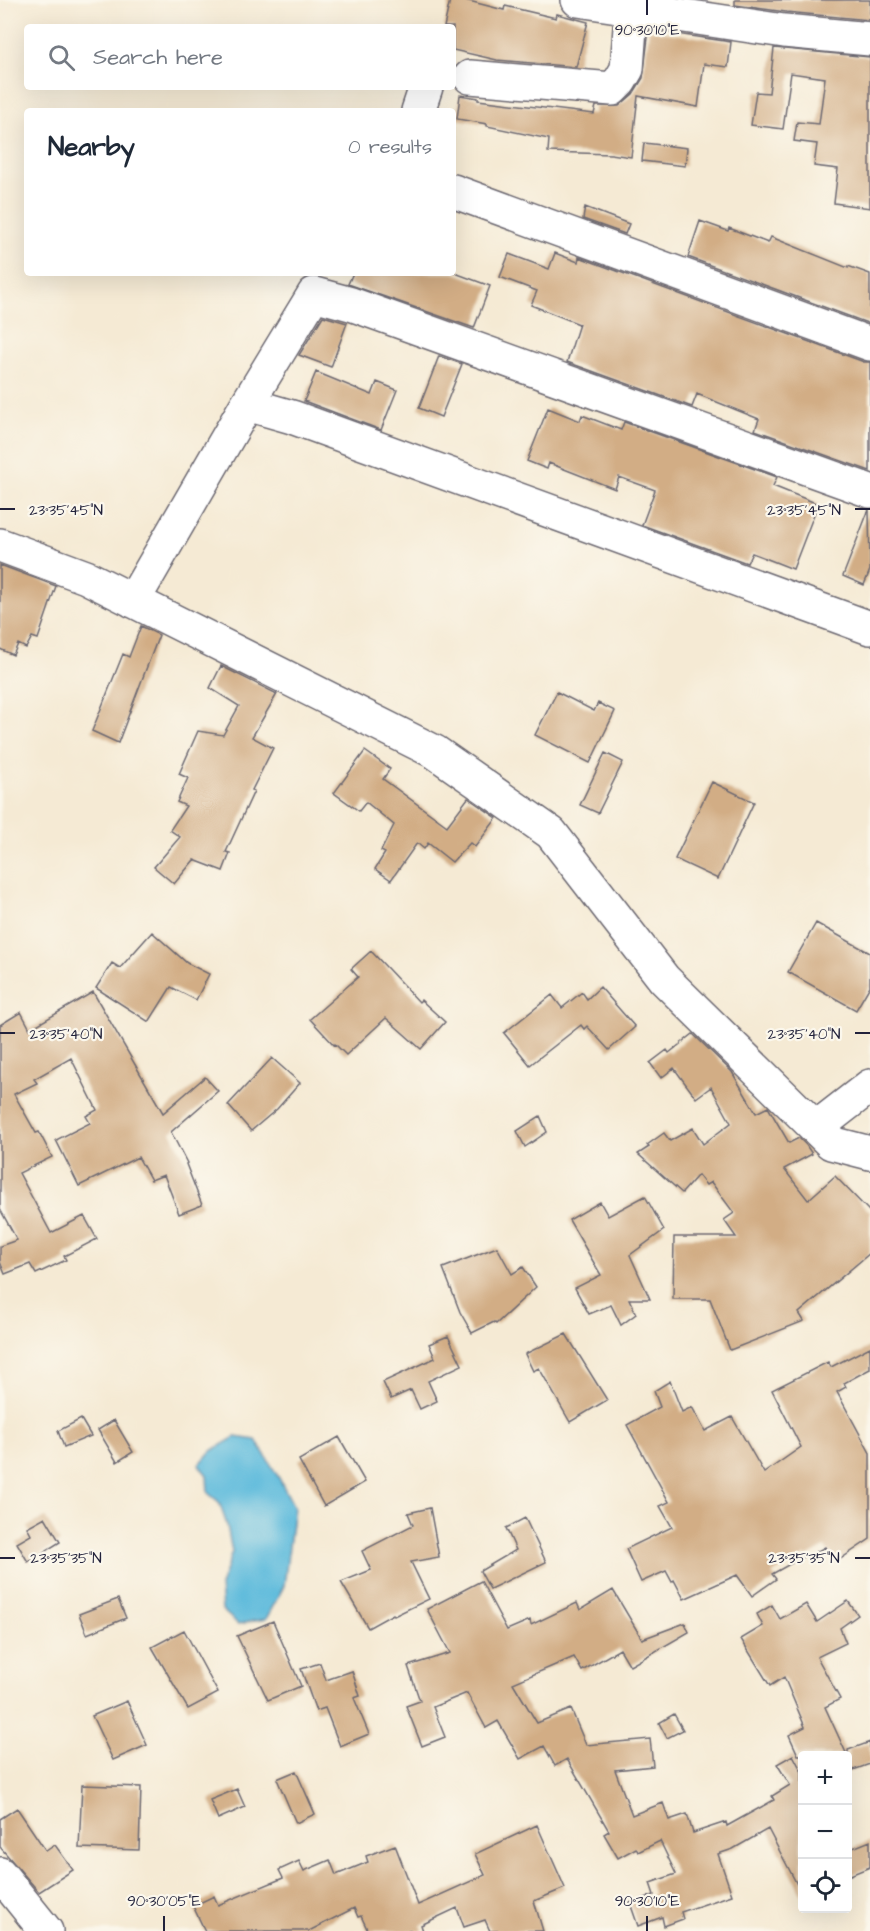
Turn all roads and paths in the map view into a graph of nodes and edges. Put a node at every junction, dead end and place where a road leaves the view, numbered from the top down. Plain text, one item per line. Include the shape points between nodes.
1 (578, 0) edge
2 (632, 3) edge
3 (870, 39) edge
4 (470, 77) dead end
5 (425, 90) edge
6 (418, 108) edge
7 (456, 192) edge
8 (320, 283) edge
9 (870, 344) edge
10 (247, 404) junction
11 (870, 492) edge
12 (0, 545) edge
13 (133, 601) junction
14 (870, 628) edge
15 (870, 1086) edge
16 (816, 1128) junction
17 (870, 1153) edge
18 (0, 1874) edge
19 (46, 1931) edge

1 - 2 street
2 - 3 street via 784,31
2 - 4 street via 627,69 612,89
5 - 6 street
7 - 9 street
8 - 10 street
8 - 11 street via 351,304
10 - 13 street
10 - 14 street
12 - 13 street via 86,577
13 - 16 street via 435,752 551,833 664,979
15 - 16 street
16 - 17 street via 831,1143
18 - 19 street

